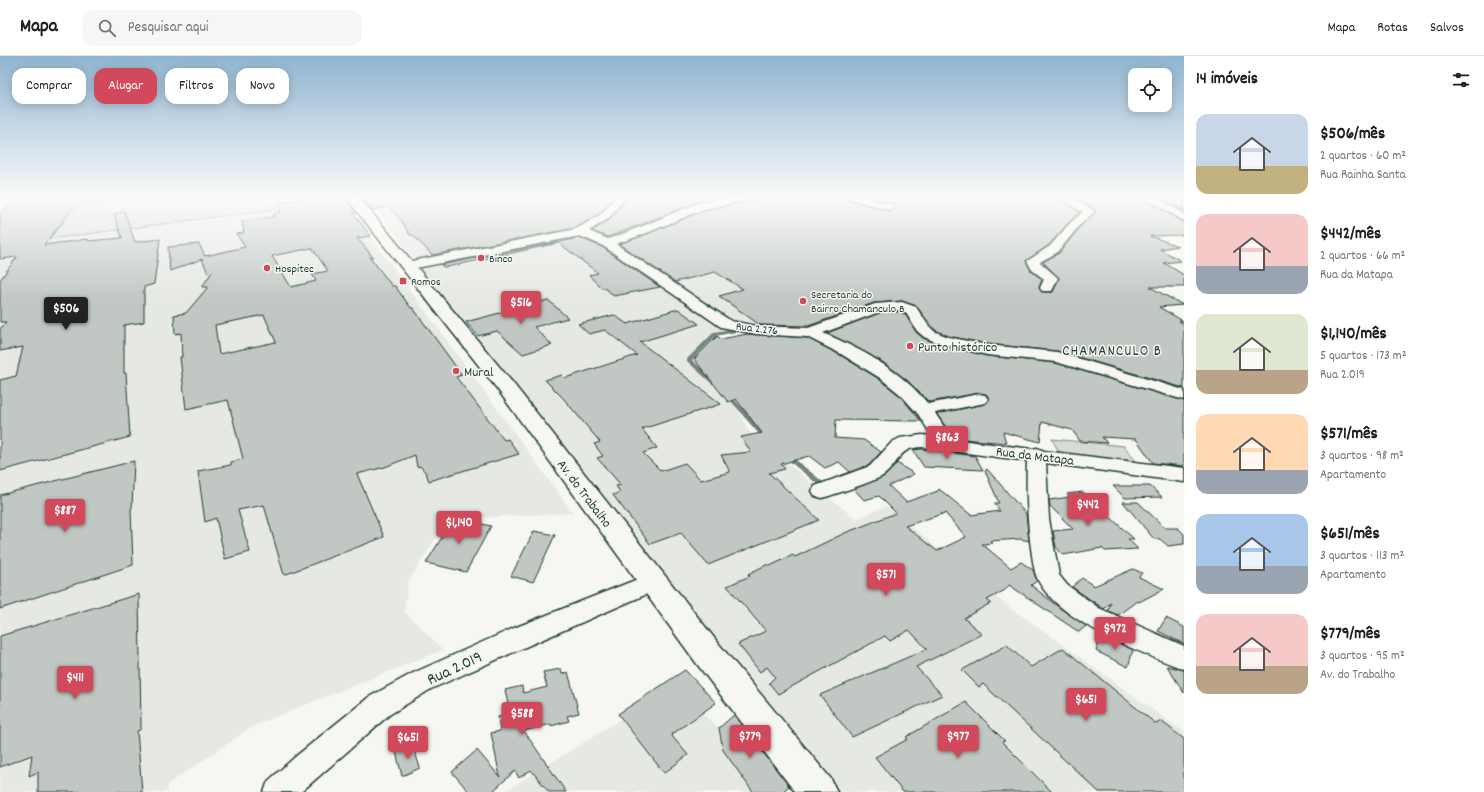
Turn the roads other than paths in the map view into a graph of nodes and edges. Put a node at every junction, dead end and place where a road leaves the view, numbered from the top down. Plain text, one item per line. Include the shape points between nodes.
1 (377, 230) edge
2 (583, 230) edge
3 (646, 230) edge
4 (1070, 230) edge
5 (580, 232) junction
6 (638, 234) junction
7 (657, 239) dead end
8 (607, 243) junction
9 (406, 266) junction
10 (1047, 288) dead end
11 (809, 333) junction
12 (1184, 395) edge
13 (979, 398) dead end
14 (924, 410) junction
15 (945, 443) junction
16 (1037, 454) junction
17 (1184, 475) edge
18 (822, 491) dead end
19 (653, 582) junction
20 (1184, 658) edge
21 (279, 792) edge
22 (818, 792) edge

1 - 9 main road, Av. do Trabalho
2 - 5 street
3 - 6 street
4 - 10 street via 1054,249 1033,261 1036,267 1051,278
5 - 8 street, Rua 2.276
5 - 9 street
6 - 7 street
6 - 8 street
8 - 11 street, Rua 2.276 via 726,324 756,330
9 - 19 main road, Av. do Trabalho via 505,386
11 - 12 street, Rua 2.276 via 880,307 902,306 911,310 929,334 943,340 987,350 1057,357
11 - 14 street via 888,377 907,391
13 - 14 street
14 - 15 street
15 - 16 street, Rua da Matapa
15 - 18 street, Rua da Matapa via 922,440 907,442 876,471
16 - 17 street, Rua da Matapa
16 - 20 street via 1036,495 1040,539 1048,578 1063,597 1090,615
19 - 21 street, Rua 2.019 via 422,681 380,706
19 - 22 main road, Av. do Trabalho

